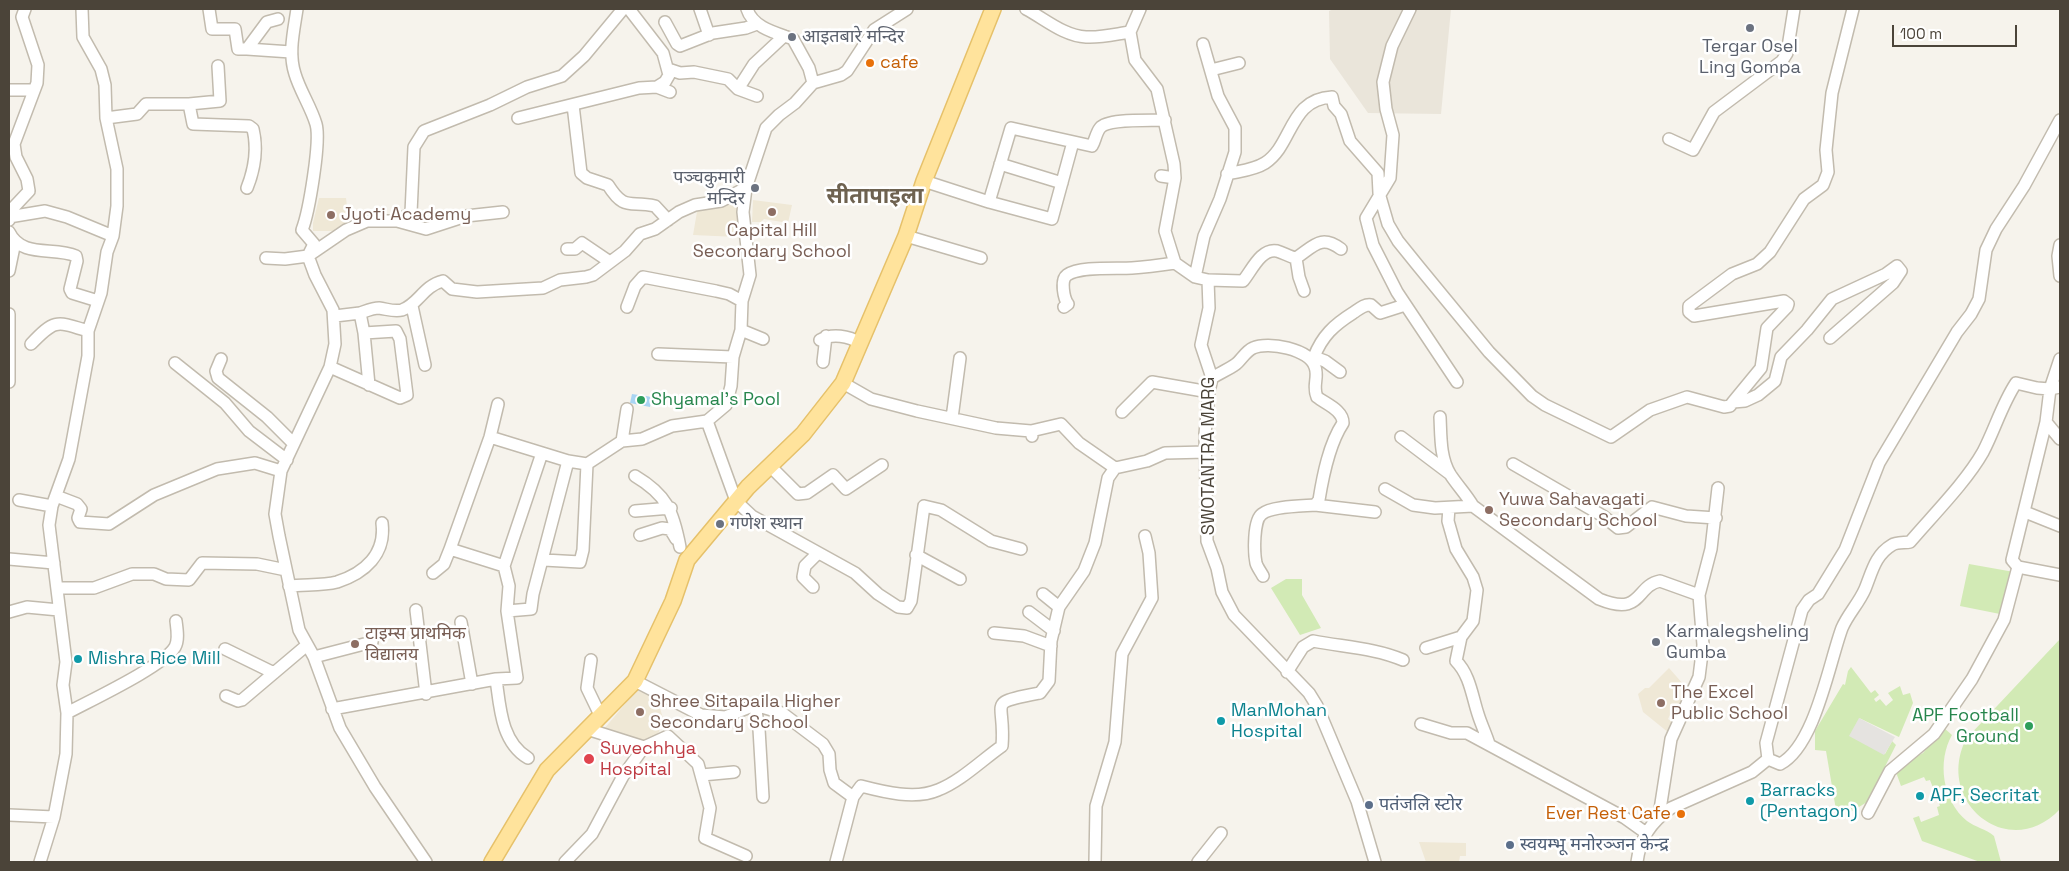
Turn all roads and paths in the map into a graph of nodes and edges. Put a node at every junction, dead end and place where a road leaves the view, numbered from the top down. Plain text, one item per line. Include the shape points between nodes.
1 (25, 9) edge
2 (82, 9) edge
3 (210, 9) edge
4 (297, 9) edge
5 (623, 9) edge
6 (628, 9) edge
7 (700, 9) edge
8 (747, 9) edge
9 (907, 9) edge
10 (993, 9) edge
11 (1026, 9) edge
12 (1140, 9) edge
13 (1410, 9) edge
14 (1794, 9) edge
15 (1853, 9) edge
16 (278, 19) dead end
17 (665, 22) dead end
18 (758, 24) junction
19 (1130, 32) junction
20 (708, 35) junction
21 (784, 36) junction
22 (1204, 44) dead end
23 (246, 49) junction
24 (291, 52) junction
25 (1239, 64) dead end
26 (218, 66) dead end
27 (668, 69) junction
28 (1212, 70) junction
29 (813, 83) junction
30 (657, 87) junction
31 (9, 90) edge
32 (34, 90) junction
33 (670, 92) dead end
34 (189, 104) junction
35 (573, 105) junction
36 (106, 118) junction
37 (518, 118) dead end
38 (1165, 120) junction
39 (2060, 120) edge
40 (22, 124) junction
41 (9, 125) edge
42 (1670, 138) dead end
43 (1073, 142) junction
44 (1000, 164) junction
45 (1227, 174) junction
46 (1161, 176) dead end
47 (1175, 178) junction
48 (924, 181) junction
49 (1062, 183) junction
50 (247, 188) dead end
51 (746, 188) junction
52 (1379, 193) junction
53 (989, 202) junction
54 (503, 212) dead end
55 (9, 218) edge
56 (668, 220) junction
57 (398, 221) junction
58 (113, 236) junction
59 (906, 236) junction
60 (12, 237) edge
61 (2060, 245) edge
62 (567, 249) dead end
63 (1341, 249) dead end
64 (308, 256) junction
65 (266, 258) dead end
66 (981, 258) dead end
67 (1296, 258) junction
68 (610, 262) junction
69 (1175, 263) junction
70 (9, 272) edge
71 (2060, 276) edge
72 (1195, 278) junction
73 (1208, 280) junction
74 (1304, 291) dead end
75 (742, 301) junction
76 (98, 302) junction
77 (1404, 305) junction
78 (412, 306) junction
79 (626, 307) dead end
80 (1064, 307) dead end
81 (360, 313) junction
82 (9, 314) edge
83 (335, 316) junction
84 (741, 330) junction
85 (88, 331) junction
86 (364, 333) junction
87 (1830, 338) dead end
88 (763, 339) dead end
89 (860, 343) junction
90 (31, 344) dead end
91 (658, 354) dead end
92 (733, 357) junction
93 (960, 358) dead end
94 (1312, 358) junction
95 (221, 359) dead end
96 (2060, 359) edge
97 (823, 362) dead end
98 (175, 363) dead end
99 (425, 366) dead end
100 (330, 367) junction
101 (1340, 372) dead end
102 (1212, 378) junction
103 (9, 382) edge
104 (1457, 382) dead end
105 (843, 383) junction
106 (369, 385) junction
107 (2055, 388) edge
108 (1209, 392) junction
109 (1733, 402) junction
110 (498, 404) dead end
111 (627, 409) dead end
112 (1122, 412) dead end
113 (1440, 417) dead end
114 (952, 418) junction
115 (707, 421) junction
116 (2046, 422) junction
117 (1345, 432) dead end
118 (490, 437) junction
119 (1401, 437) dead end
120 (2060, 439) edge
121 (622, 441) junction
122 (293, 443) junction
123 (1206, 452) junction
124 (542, 453) junction
125 (1328, 459) junction
126 (287, 460) junction
127 (568, 461) junction
128 (587, 464) junction
129 (1513, 464) dead end
130 (882, 465) dead end
131 (771, 467) junction
132 (1115, 468) junction
133 (281, 471) junction
134 (1450, 474) junction
135 (635, 476) dead end
136 (1718, 488) dead end
137 (1385, 489) dead end
138 (19, 500) dead end
139 (54, 501) junction
140 (736, 501) junction
141 (1315, 505) junction
142 (1473, 506) junction
143 (671, 508) junction
144 (1449, 508) junction
145 (635, 512) dead end
146 (1375, 512) dead end
147 (2025, 512) junction
148 (1716, 518) junction
149 (382, 522) dead end
150 (2060, 526) edge
151 (640, 534) dead end
152 (1145, 536) dead end
153 (680, 547) junction
154 (450, 549) junction
155 (1021, 549) dead end
156 (818, 553) junction
157 (916, 555) junction
158 (9, 559) edge
159 (544, 560) junction
160 (687, 560) junction
161 (54, 563) junction
162 (504, 566) junction
163 (2018, 567) junction
164 (286, 570) junction
165 (433, 573) dead end
166 (2060, 575) edge
167 (1263, 576) dead end
168 (960, 579) dead end
169 (289, 586) junction
170 (813, 587) dead end
171 (57, 588) junction
172 (1043, 594) dead end
173 (1699, 595) junction
174 (1060, 607) junction
175 (59, 610) junction
176 (416, 610) dead end
177 (507, 611) junction
178 (9, 612) edge
179 (1028, 612) dead end
180 (176, 621) dead end
181 (461, 622) dead end
182 (1054, 631) junction
183 (994, 633) dead end
184 (1461, 637) junction
185 (372, 642) dead end
186 (307, 645) junction
187 (1051, 646) junction
188 (1426, 648) dead end
189 (225, 649) dead end
190 (314, 657) junction
191 (591, 660) dead end
192 (1403, 660) dead end
193 (1286, 672) junction
194 (274, 673) junction
195 (496, 679) junction
196 (635, 681) junction
197 (472, 684) junction
198 (426, 694) junction
199 (226, 696) dead end
200 (755, 705) junction
201 (332, 709) junction
202 (67, 713) junction
203 (600, 717) junction
204 (1421, 724) dead end
205 (587, 729) junction
206 (1489, 744) junction
207 (644, 747) junction
208 (528, 758) dead end
209 (1768, 759) junction
210 (734, 772) dead end
211 (702, 775) junction
212 (763, 797) dead end
213 (853, 797) junction
214 (1868, 813) dead end
215 (9, 815) edge
216 (1659, 816) junction
217 (54, 817) junction
218 (1221, 833) dead end
219 (1646, 833) junction
220 (746, 856) dead end
221 (40, 862) edge
222 (426, 862) edge
223 (492, 862) edge
224 (565, 862) edge
225 (836, 862) edge
226 (1095, 862) edge
227 (1198, 862) edge
228 (1375, 862) edge
229 (1637, 862) edge

1 - 32 street via 22,17 38,65
2 - 36 street via 83,37 101,69
3 - 23 street via 212,29 235,29 238,48
4 - 24 street
5 - 57 street via 584,56 562,76 527,87 490,106 424,131 414,147 410,213
6 - 27 street via 663,53
7 - 20 street
8 - 18 street
9 - 29 street via 874,30 847,71
10 - 48 main road
11 - 19 street via 1077,36
12 - 19 street
13 - 52 street via 1384,70 1384,93 1393,135 1390,178
14 - 42 street via 1787,53 1782,61 1714,112 1692,150
15 - 109 street via 1832,93 1826,150 1828,172 1823,185 1804,199 1770,252 1757,264 1732,274 1689,306 1692,315 1703,315 1784,301 1788,304 1767,328 1761,368
16 - 23 street via 267,22
17 - 20 street via 680,46
18 - 20 street
18 - 21 street
19 - 38 street via 1135,60 1157,89
21 - 27 street via 754,64 738,89 728,79
21 - 29 street via 793,39 809,68
22 - 28 street
23 - 24 street
24 - 64 street via 294,73 316,125 317,150 307,217 302,230 314,244
25 - 28 street
26 - 34 street via 220,101
27 - 30 street via 670,75
28 - 45 street via 1218,96 1235,128 1235,152
29 - 51 street via 795,104 766,128
30 - 33 street
30 - 35 street via 639,88
31 - 32 street
32 - 40 street
34 - 36 street via 146,104 136,114
34 - 50 street via 193,124 249,126 253,129 255,168
35 - 37 street
35 - 56 street via 581,173 608,185 626,204 655,206
36 - 58 street via 117,170
38 - 43 street via 1110,123 1101,127 1092,146
38 - 47 street
39 - 209 street via 1986,250 1979,299 1972,314 1957,332 1879,462 1845,550 1818,594 1802,610 1766,743
40 - 41 street
40 - 55 street via 14,153 27,179 29,191 13,208
43 - 44 street via 1011,128
43 - 49 street
44 - 49 street
44 - 53 street
45 - 52 street via 1266,162 1278,150 1298,114 1321,98 1332,97 1350,142 1378,174
45 - 72 street via 1204,236
46 - 47 street
47 - 69 street via 1165,231
48 - 53 street
48 - 59 main road
49 - 53 street via 1052,219
51 - 56 street via 721,201 695,205
51 - 75 street via 744,212 750,275
52 - 77 street via 1366,218 1373,245
52 - 109 street via 1388,224 1398,241 1489,352 1545,405 1611,437 1650,410 1687,397 1724,407
54 - 57 street via 466,216 426,229
55 - 58 street via 45,212 82,222
56 - 68 street via 640,234
57 - 64 street via 367,221 346,230
58 - 76 street
59 - 66 street
59 - 89 main road
60 - 70 street
60 - 76 street via 24,248 76,256 78,261 70,289 72,293
61 - 71 street
62 - 68 street via 574,249 582,243
63 - 67 street via 1331,241 1320,242
64 - 65 street
64 - 83 street
67 - 73 street via 1270,251 1264,253 1243,281
67 - 74 street
68 - 78 street via 593,275 560,280 543,288 477,292 452,288 443,281 434,283
69 - 72 street
69 - 80 street via 1067,275 1063,286 1068,304
72 - 73 street
73 - 102 street, SWOTANTRA MARG via 1209,308 1201,345
75 - 79 street via 729,294 643,277 635,286
75 - 84 street
76 - 85 street
77 - 94 street via 1380,313 1371,305 1365,306 1326,333
77 - 104 street
78 - 81 street via 400,310 374,308
78 - 99 street
81 - 83 street
81 - 86 street
82 - 103 street
83 - 100 street via 335,344
84 - 88 street
84 - 92 street
85 - 90 street via 60,323 48,327
85 - 139 street via 88,356 69,458
86 - 106 street
86 - 106 street via 396,331 400,338 407,396 400,398
87 - 109 street via 1893,283 1901,271 1897,266 1832,299 1781,357 1775,381 1758,395
89 - 97 street via 850,337 823,338
89 - 105 main road
91 - 92 street
92 - 115 street via 726,405
93 - 114 street
94 - 101 street via 1325,361
94 - 102 street via 1291,348 1253,348
94 - 125 street via 1316,366 1313,385 1316,397 1340,413 1344,420
95 - 122 street via 216,371 218,378 267,417
96 - 107 street
98 - 126 street via 225,403 249,431
100 - 106 street
100 - 122 street
102 - 108 street, SWOTANTRA MARG
105 - 114 street via 871,399
105 - 131 main road via 803,434
107 - 116 street
107 - 209 street via 2016,383 1973,467 1910,542 1892,544 1876,559 1864,591 1842,628 1810,726 1790,759 1780,764
108 - 112 street via 1152,382
108 - 123 street, SWOTANTRA MARG
110 - 118 street
111 - 121 street
113 - 134 street via 1442,454
114 - 132 street via 1031,433 1061,424 1079,443
115 - 121 street via 672,426 642,438
115 - 140 street
116 - 120 street
116 - 147 street
117 - 125 street
118 - 124 street
118 - 154 street
119 - 134 street
121 - 128 street
122 - 126 street
123 - 132 street via 1164,453 1147,461
123 - 193 street, SWOTANTRA MARG via 1207,540 1222,592 1234,615
124 - 127 street
124 - 162 street
125 - 141 street
126 - 133 street
127 - 128 street
127 - 159 street
128 - 159 street via 580,562
129 - 148 street via 1618,528 1626,527 1652,507 1686,516
130 - 131 street via 846,489 833,475 807,493 798,494
131 - 140 main road
132 - 174 street via 1108,478 1095,543 1084,572
133 - 139 street via 255,463 217,469 154,495 109,524 80,522 81,509 77,504
133 - 164 street via 275,514
134 - 142 street
135 - 143 street via 654,487
136 - 148 street
137 - 144 street via 1413,505
138 - 139 street
139 - 161 street via 49,526
140 - 156 street via 752,516
140 - 160 main road
141 - 146 street
141 - 167 street via 1261,514 1255,529 1256,563
142 - 144 street
142 - 173 street via 1599,599 1609,603 1629,604 1660,581
143 - 145 street
143 - 153 street
144 - 184 street via 1448,521 1456,549 1477,590 1473,621
147 - 150 street
147 - 163 street via 2012,560
148 - 173 street
149 - 169 street via 377,556 369,566 335,582
151 - 153 street via 670,529
152 - 226 street via 1152,598 1122,654 1115,742 1096,806
153 - 160 street
154 - 162 street
154 - 165 street via 444,564
155 - 157 street via 991,541 940,510 924,506
156 - 157 street via 855,573 898,607 905,608 911,601
156 - 170 street via 805,566 803,577
157 - 168 street
158 - 161 street
159 - 177 street via 531,609
160 - 196 main road via 673,601
161 - 171 street
162 - 177 street via 509,586
163 - 166 street
163 - 214 street via 2004,620 1972,679 1934,734 1890,771
164 - 169 street
164 - 171 street via 256,564 202,563 189,580 132,574 94,588
169 - 186 street via 299,630
171 - 175 street
172 - 174 street
173 - 216 street via 1704,645 1699,677 1671,739
174 - 182 street
175 - 178 street via 28,607
175 - 202 street via 66,662 63,685
176 - 198 street
177 - 195 street via 517,678
179 - 182 street
180 - 202 street via 176,642 170,653 138,675
181 - 197 street
182 - 187 street
183 - 187 street via 1024,636
184 - 188 street
184 - 206 street via 1456,661 1462,666 1474,693
185 - 190 street
186 - 190 street
186 - 194 street
187 - 213 street via 1049,681 1040,693 1008,699 999,708 1004,727 1002,746 936,791 909,794 861,786
189 - 194 street
190 - 201 street
191 - 203 street via 587,688
192 - 193 street via 1377,650 1313,641 1303,647
193 - 228 street, SWOTANTRA MARG via 1309,693 1317,706 1357,801
194 - 199 street via 242,700
195 - 197 street
195 - 208 street via 503,724 510,740
196 - 200 street via 701,716 725,717
196 - 203 main road
197 - 198 street
198 - 201 street
200 - 212 street
200 - 213 street via 782,713 823,744 829,754 834,782
201 - 222 street via 375,787
202 - 217 street via 66,754
203 - 205 main road
204 - 206 street via 1451,733 1467,733
205 - 207 street
205 - 223 main road via 547,770
206 - 219 street via 1625,818
207 - 211 street via 668,736 698,764
207 - 224 street via 623,776 592,834
209 - 216 street via 1752,772
210 - 211 street
211 - 220 street via 710,808 705,838
213 - 225 street
215 - 217 street
216 - 219 street
217 - 221 street
218 - 227 street
219 - 229 street

